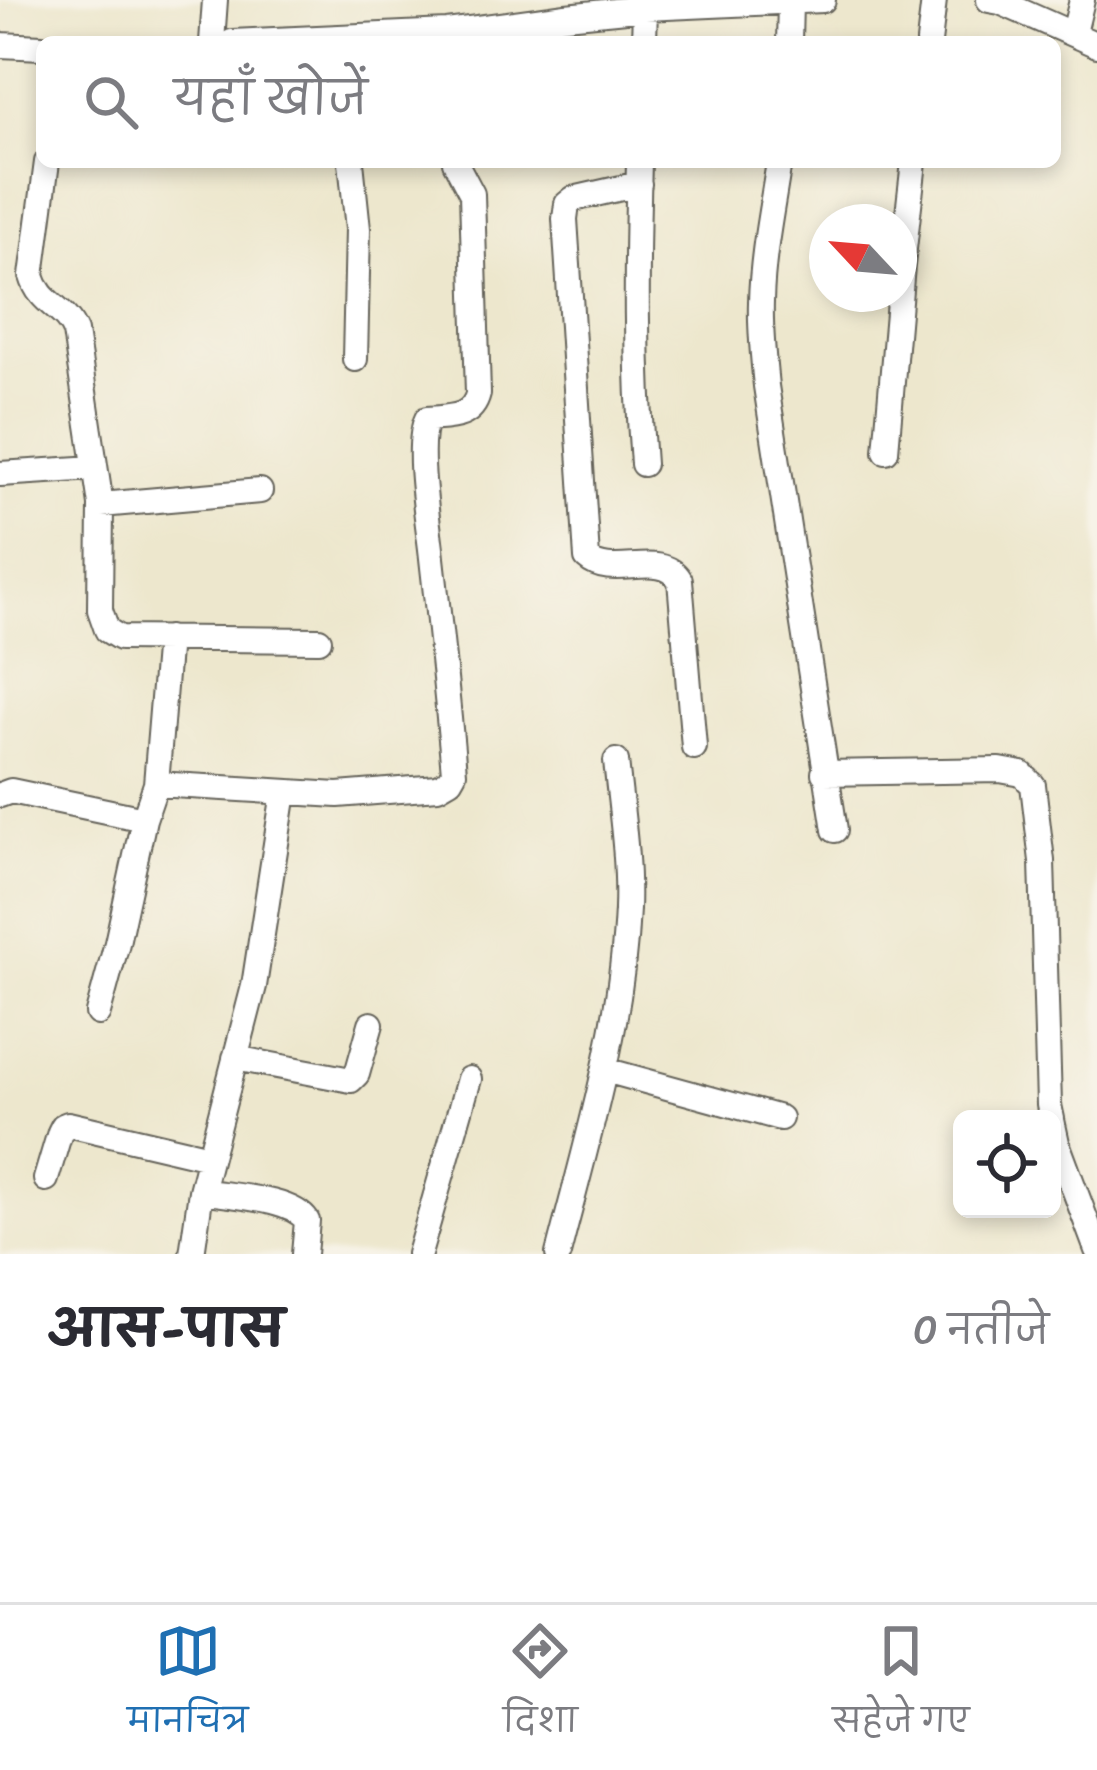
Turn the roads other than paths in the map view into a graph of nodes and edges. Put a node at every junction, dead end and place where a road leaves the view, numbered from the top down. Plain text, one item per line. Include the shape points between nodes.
1 (215, 0) edge
2 (823, 0) edge
3 (934, 0) edge
4 (1082, 0) edge
5 (996, 1) edge
6 (790, 3) junction
7 (566, 8) edge
8 (645, 8) junction
9 (212, 36) edge
10 (451, 36) edge
11 (644, 36) edge
12 (789, 36) edge
13 (930, 36) edge
14 (1086, 39) edge
15 (0, 45) edge
16 (36, 46) edge
17 (46, 168) edge
18 (352, 168) edge
19 (458, 168) edge
20 (778, 168) edge
21 (913, 168) edge
22 (639, 173) edge
23 (355, 359) dead end
24 (886, 452) dead end
25 (643, 464) dead end
26 (95, 468) junction
27 (0, 474) edge
28 (260, 491) dead end
29 (101, 505) junction
30 (168, 638) junction
31 (320, 640) dead end
32 (694, 747) dead end
33 (616, 761) dead end
34 (824, 773) junction
35 (156, 784) junction
36 (284, 792) junction
37 (0, 795) edge
38 (144, 819) junction
39 (835, 830) dead end
40 (98, 1013) dead end
41 (371, 1024) dead end
42 (235, 1058) junction
43 (605, 1070) junction
44 (469, 1078) dead end
45 (1050, 1110) edge
46 (780, 1118) dead end
47 (1061, 1154) edge
48 (209, 1157) junction
49 (46, 1179) dead end
50 (201, 1191) junction
51 (1097, 1250) edge
52 (192, 1254) edge
53 (304, 1254) edge
54 (419, 1254) edge
55 (558, 1254) edge

1 - 9 street
2 - 6 street
3 - 13 street
4 - 14 street
5 - 14 street
6 - 8 street
6 - 12 street
7 - 8 street
7 - 10 street
8 - 11 street
15 - 16 street
17 - 26 street via 32,276 36,292 75,332
18 - 23 street
19 - 36 street via 472,194 478,394 469,412 427,419 422,436 454,772 446,784 426,788
20 - 34 street via 761,299 763,354
21 - 24 street
22 - 25 street
22 - 32 street via 572,199 565,219 587,558 598,567 668,567 680,580
26 - 27 street
26 - 29 street
28 - 29 street
29 - 30 street via 100,610 107,630 120,638
30 - 31 street
30 - 35 street
33 - 43 street via 627,910
34 - 39 street
34 - 45 street via 1000,770 1033,784
35 - 36 street
35 - 38 street
36 - 42 street
37 - 38 street
38 - 40 street
41 - 42 street via 351,1080
42 - 48 street
43 - 46 street
43 - 55 street
44 - 54 street
47 - 51 street
48 - 49 street via 68,1124
48 - 50 street
50 - 52 street
50 - 53 street via 301,1212 308,1221

